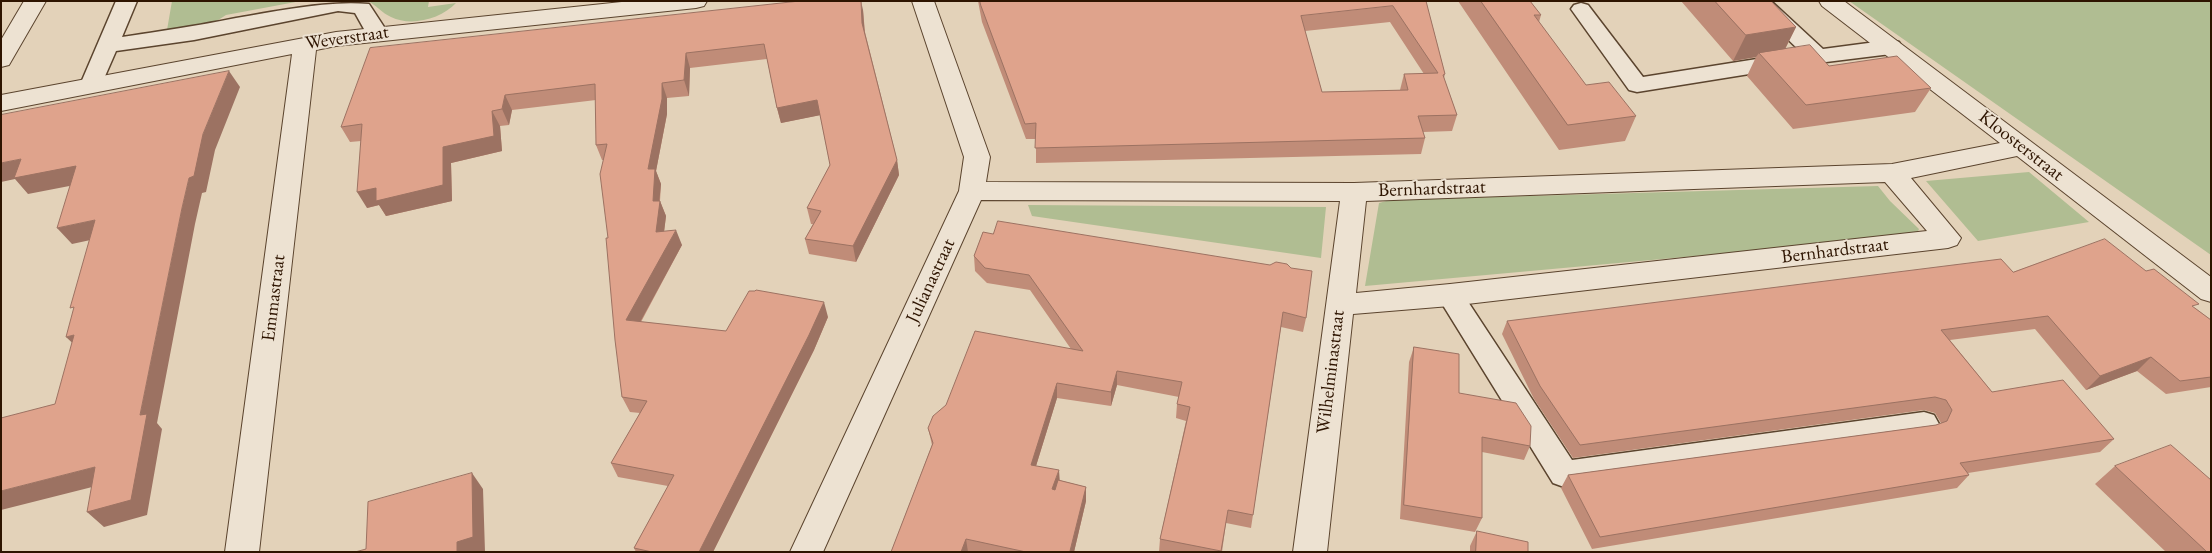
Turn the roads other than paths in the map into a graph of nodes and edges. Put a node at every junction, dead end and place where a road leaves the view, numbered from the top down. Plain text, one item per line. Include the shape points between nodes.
1 (34, 1) edge
2 (128, 1) edge
3 (470, 1) edge
4 (696, 1) edge
5 (923, 1) edge
6 (1758, 1) edge
7 (1830, 1) edge
8 (1580, 9) dead end
9 (464, 25) junction
10 (377, 33) junction
11 (305, 44) junction
12 (107, 46) junction
13 (1891, 47) junction
14 (1818, 56) junction
15 (1, 60) edge
16 (91, 85) junction
17 (1, 103) edge
18 (2022, 147) junction
19 (1892, 174) junction
20 (972, 191) junction
21 (1354, 192) junction
22 (2211, 292) edge
23 (1450, 295) junction
24 (1339, 305) junction
25 (1924, 424) dead end
26 (242, 552) edge
27 (806, 552) edge
28 (1310, 552) edge

1 - 15 street
2 - 12 lane
3 - 9 street
4 - 9 street, Weverstraat
5 - 20 street, Julianastraat via 977,157
6 - 14 lane
7 - 13 street, Kloosterstraat
8 - 14 lane via 1637,85
9 - 10 street, Weverstraat
10 - 11 street, Weverstraat
10 - 12 lane via 362,8 338,5
11 - 16 street, Weverstraat
11 - 26 street, Emmastraat
12 - 16 lane
13 - 14 lane
13 - 18 street, Kloosterstraat
16 - 17 street, Weverstraat
18 - 19 street, Bernhardstraat
18 - 22 street, Kloosterstraat
19 - 21 street, Bernhardstraat
19 - 23 street, Bernhardstraat via 1948,238
20 - 21 street, Bernhardstraat
20 - 27 street, Julianastraat
21 - 24 street, Wilhelminastraat
23 - 24 street, Bernhardstraat
23 - 25 lane via 1564,474
24 - 28 street, Wilhelminastraat

